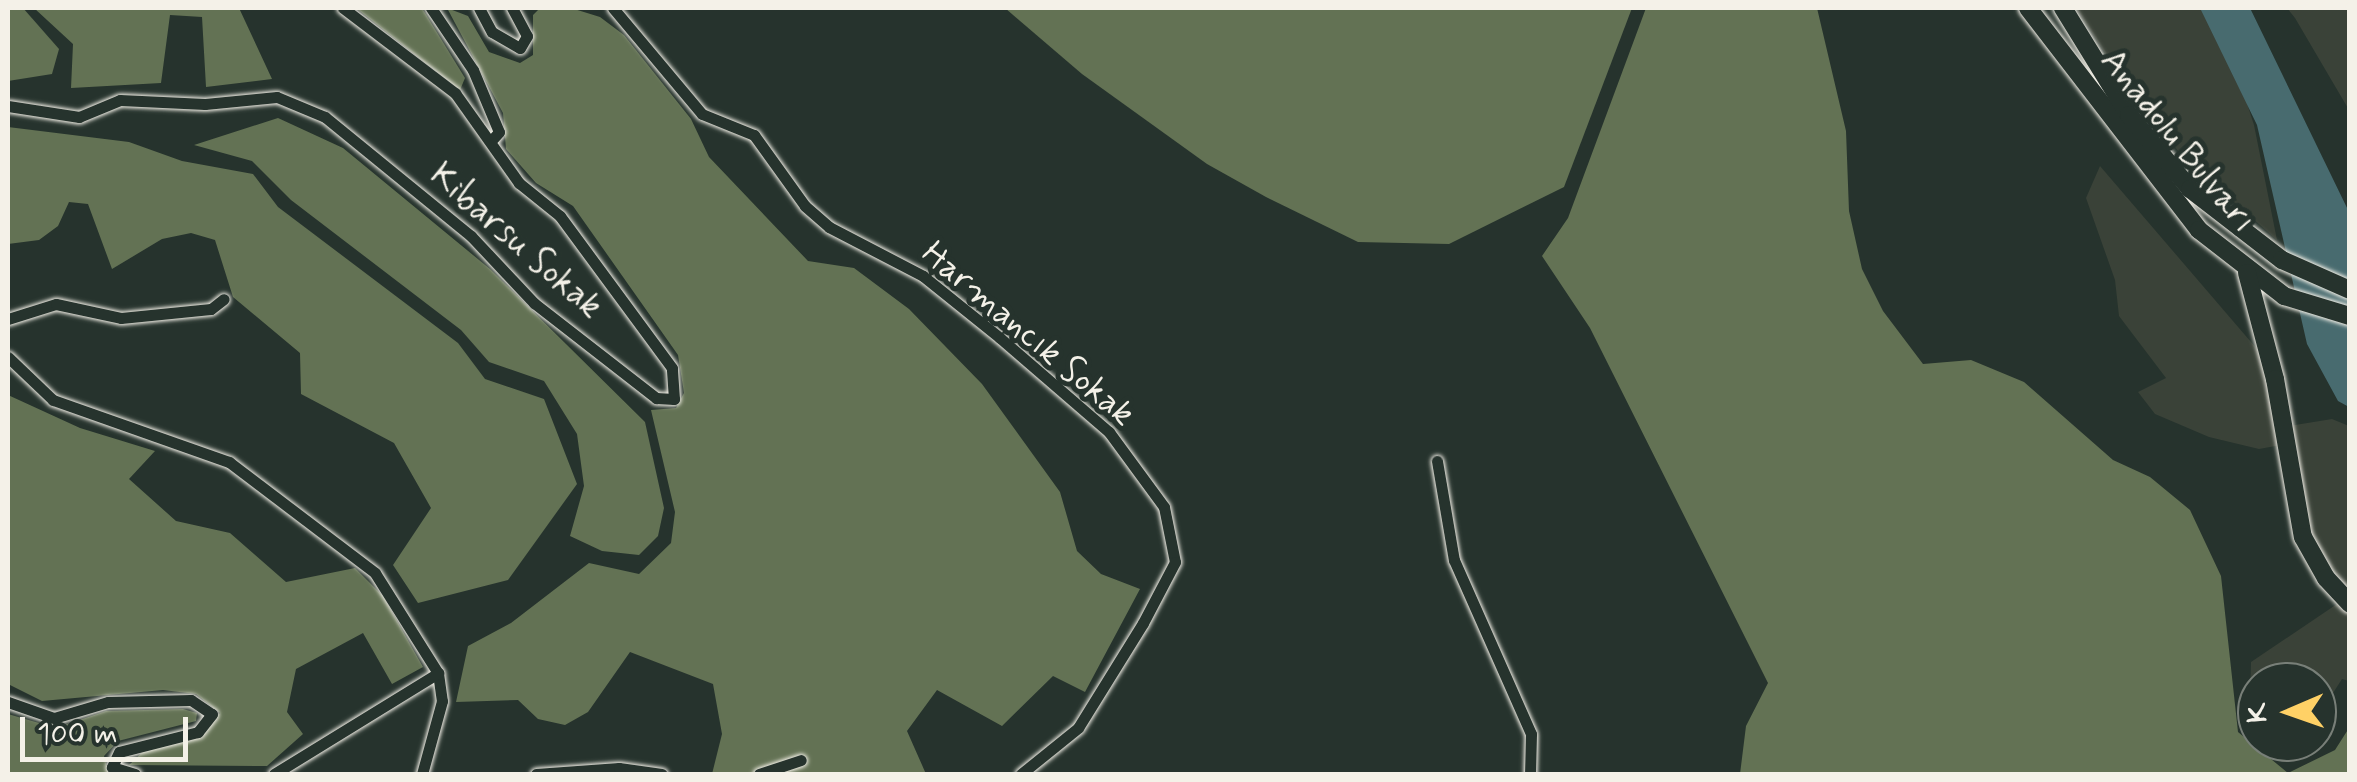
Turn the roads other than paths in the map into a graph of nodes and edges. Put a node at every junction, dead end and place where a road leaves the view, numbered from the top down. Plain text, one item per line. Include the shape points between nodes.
1 (344, 8) edge
2 (431, 8) edge
3 (478, 8) edge
4 (512, 8) edge
5 (613, 8) edge
6 (2028, 8) edge
7 (2063, 8) edge
8 (8, 106) edge
9 (490, 142) junction
10 (2248, 273) junction
11 (2350, 290) edge
12 (224, 299) dead end
13 (2350, 316) edge
14 (8, 320) edge
15 (8, 357) edge
16 (1437, 461) dead end
17 (2350, 604) edge
18 (438, 673) junction
19 (8, 702) edge
20 (801, 760) dead end
21 (135, 774) edge
22 (274, 774) edge
23 (422, 774) edge
24 (536, 774) edge
25 (662, 774) edge
26 (759, 774) edge
27 (1021, 774) edge
28 (1530, 774) edge

1 - 9 street via 455,93
2 - 9 street via 480,86 499,132
3 - 4 street via 492,32 520,48 527,36
5 - 27 street, Harmancık Sokak via 702,114 754,135 805,206 829,227 923,276 1000,338 1109,432 1164,507 1174,562 1143,623 1078,728
6 - 10 street, Anadolu Bulvarı via 2187,215
7 - 11 street, Anadolu Bulvarı via 2129,115 2190,189 2282,260
8 - 9 street, Kibarsu Sokak via 79,116 120,100 185,104 277,97 325,117 471,236 534,303 656,398 674,400 672,368 615,286
10 - 13 street, Anadolu Bulvarı via 2284,296
10 - 17 street via 2275,378 2303,537
12 - 14 street via 211,309 121,318 56,304
15 - 18 street via 52,400 229,462 375,573
16 - 28 street via 1454,560 1531,734
18 - 22 street
18 - 23 street via 442,702
19 - 21 street via 54,718 108,702 191,700 212,714 198,732 119,752 112,767
20 - 26 street
24 - 25 street via 619,768

